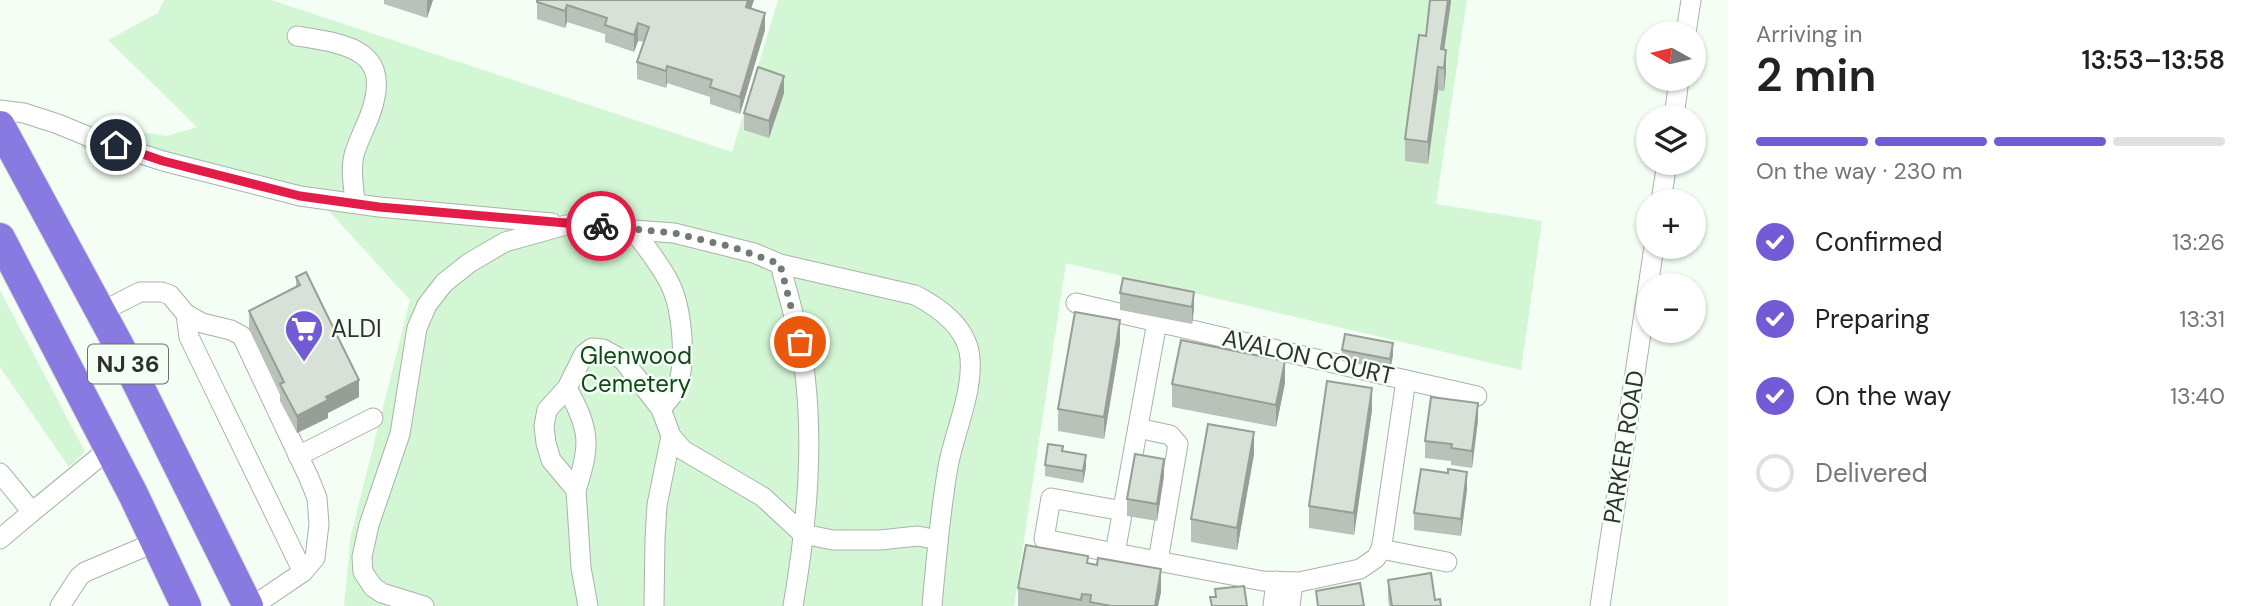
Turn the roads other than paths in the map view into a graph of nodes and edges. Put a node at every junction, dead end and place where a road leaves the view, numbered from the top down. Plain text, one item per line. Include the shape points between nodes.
1 (1691, 0) edge
2 (1688, 21) edge
3 (298, 36) dead end
4 (0, 110) edge
5 (0, 126) edge
6 (355, 203) junction
7 (504, 219) junction
8 (566, 225) junction
9 (633, 230) junction
10 (0, 238) edge
11 (505, 242) junction
12 (1652, 259) edge
13 (780, 264) junction
14 (1076, 303) dead end
15 (101, 312) junction
16 (186, 314) junction
17 (1157, 322) junction
18 (1406, 380) junction
19 (567, 388) junction
20 (1477, 396) dead end
21 (661, 409) junction
22 (373, 418) dead end
23 (1138, 428) junction
24 (671, 436) junction
25 (109, 449) junction
26 (298, 456) junction
27 (0, 473) edge
28 (576, 490) junction
29 (1123, 511) junction
30 (32, 512) junction
31 (803, 534) junction
32 (0, 539) edge
33 (938, 540) junction
34 (156, 542) junction
35 (1381, 549) junction
36 (1115, 553) junction
37 (1158, 561) junction
38 (1447, 562) dead end
39 (303, 572) junction
40 (1284, 581) junction
41 (180, 601) edge
42 (247, 601) edge
43 (60, 606) edge
44 (424, 606) edge
45 (588, 606) edge
46 (654, 606) edge
47 (793, 606) edge
48 (932, 606) edge
49 (1273, 606) edge
50 (1290, 606) edge
51 (1600, 606) edge

1 - 2 street
3 - 6 street via 350,47 374,66 377,86 352,169
4 - 6 street via 24,113 163,161 300,196
5 - 15 highway, NJ 36
6 - 7 street
7 - 8 street
7 - 11 street
8 - 9 street
8 - 11 street
9 - 13 street via 710,241
9 - 21 street via 671,287 680,323 677,387
10 - 25 highway, NJ 36
11 - 44 street via 455,273 423,314 415,337 400,434 364,544 363,572 373,587
12 - 51 street, PARKER ROAD
13 - 31 street via 807,391 809,476
13 - 33 street via 915,295 946,314 964,339 969,374 948,465
14 - 17 street, AVALON COURT
15 - 16 street via 149,291 170,295
15 - 42 highway, NJ 36
16 - 26 street via 242,337
16 - 39 street via 189,337
17 - 18 street, AVALON COURT
17 - 23 street
18 - 20 street
18 - 35 street, AVALON COURT
19 - 21 street via 583,354 592,348 603,349 622,360
19 - 28 street via 581,413 586,440
19 - 28 street via 547,410 544,426 551,460
21 - 24 street
22 - 26 street
23 - 29 street
23 - 37 street via 1170,435 1178,444
24 - 31 street via 693,457 763,497
24 - 46 street via 657,505
25 - 30 street
25 - 34 highway, NJ 36
26 - 39 street via 317,498 319,524 315,558
27 - 30 street
28 - 45 street
29 - 36 street
29 - 36 street via 1051,498 1044,539
30 - 32 street
31 - 33 street via 833,540 918,536
31 - 47 street
33 - 48 street
34 - 41 highway, NJ 36
34 - 43 street via 85,572
35 - 38 street
35 - 40 street via 1360,569
36 - 37 street
37 - 40 street
39 - 42 street
40 - 49 street
40 - 50 street

